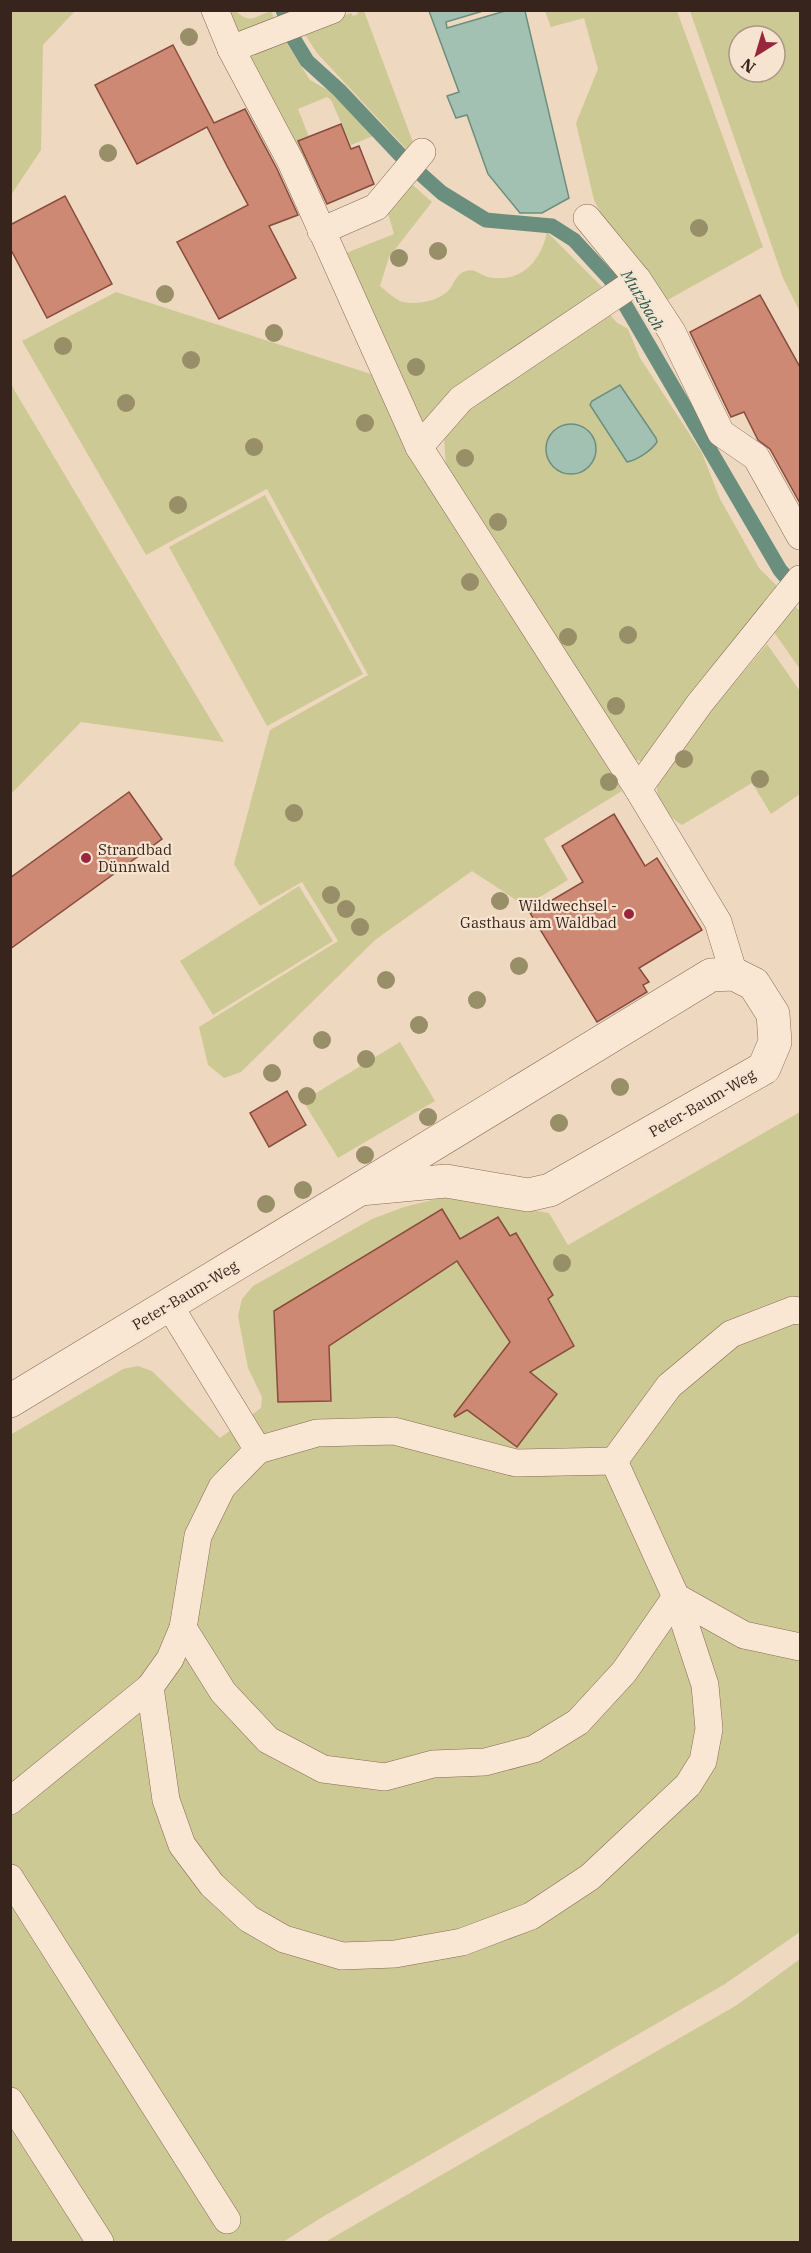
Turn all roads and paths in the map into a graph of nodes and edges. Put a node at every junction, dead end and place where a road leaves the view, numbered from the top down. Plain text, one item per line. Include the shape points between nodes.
1 (215, 10) edge
2 (332, 10) edge
3 (231, 49) junction
4 (420, 154) dead end
5 (587, 218) dead end
6 (321, 231) junction
7 (633, 283) junction
8 (419, 447) junction
9 (801, 536) edge
10 (801, 579) edge
11 (638, 789) junction
12 (734, 974) junction
13 (360, 1189) junction
14 (169, 1305) junction
15 (801, 1311) edge
16 (10, 1401) edge
17 (258, 1450) junction
18 (614, 1461) junction
19 (676, 1597) junction
20 (183, 1628) junction
21 (801, 1647) edge
22 (150, 1687) junction
23 (10, 1801) edge
24 (10, 1878) edge
25 (10, 2101) edge
26 (227, 2220) dead end
27 (100, 2242) edge

1 - 3 lane
2 - 3 lane
3 - 6 lane via 291,162
4 - 6 lane via 376,207
5 - 7 lane
6 - 8 lane
7 - 8 lane via 461,399
7 - 9 lane via 672,332 721,433 761,455
8 - 11 lane
10 - 11 lane via 700,703
11 - 12 lane via 718,922
12 - 13 street, Peter-Baum-Weg via 711,975
12 - 13 street, Peter-Baum-Weg via 754,984 773,1014 775,1042 764,1068 754,1074 550,1190 528,1195 446,1181
13 - 14 street, Peter-Baum-Weg
14 - 16 street, Peter-Baum-Weg
14 - 17 lane
15 - 18 lane via 731,1334 669,1386
17 - 18 lane via 317,1433 394,1431 516,1463
17 - 20 lane via 222,1487 198,1536
18 - 19 lane
19 - 20 lane via 624,1672 578,1722 534,1749 485,1762 433,1764 385,1777 322,1768 268,1740 223,1692
19 - 21 lane via 744,1635
19 - 22 lane via 705,1685 709,1729 703,1761 688,1785 590,1877 531,1916 462,1942 395,1954 342,1956 284,1939 249,1919 212,1885 182,1845 166,1800
20 - 22 lane via 170,1659
22 - 23 lane
24 - 26 lane
25 - 27 lane

